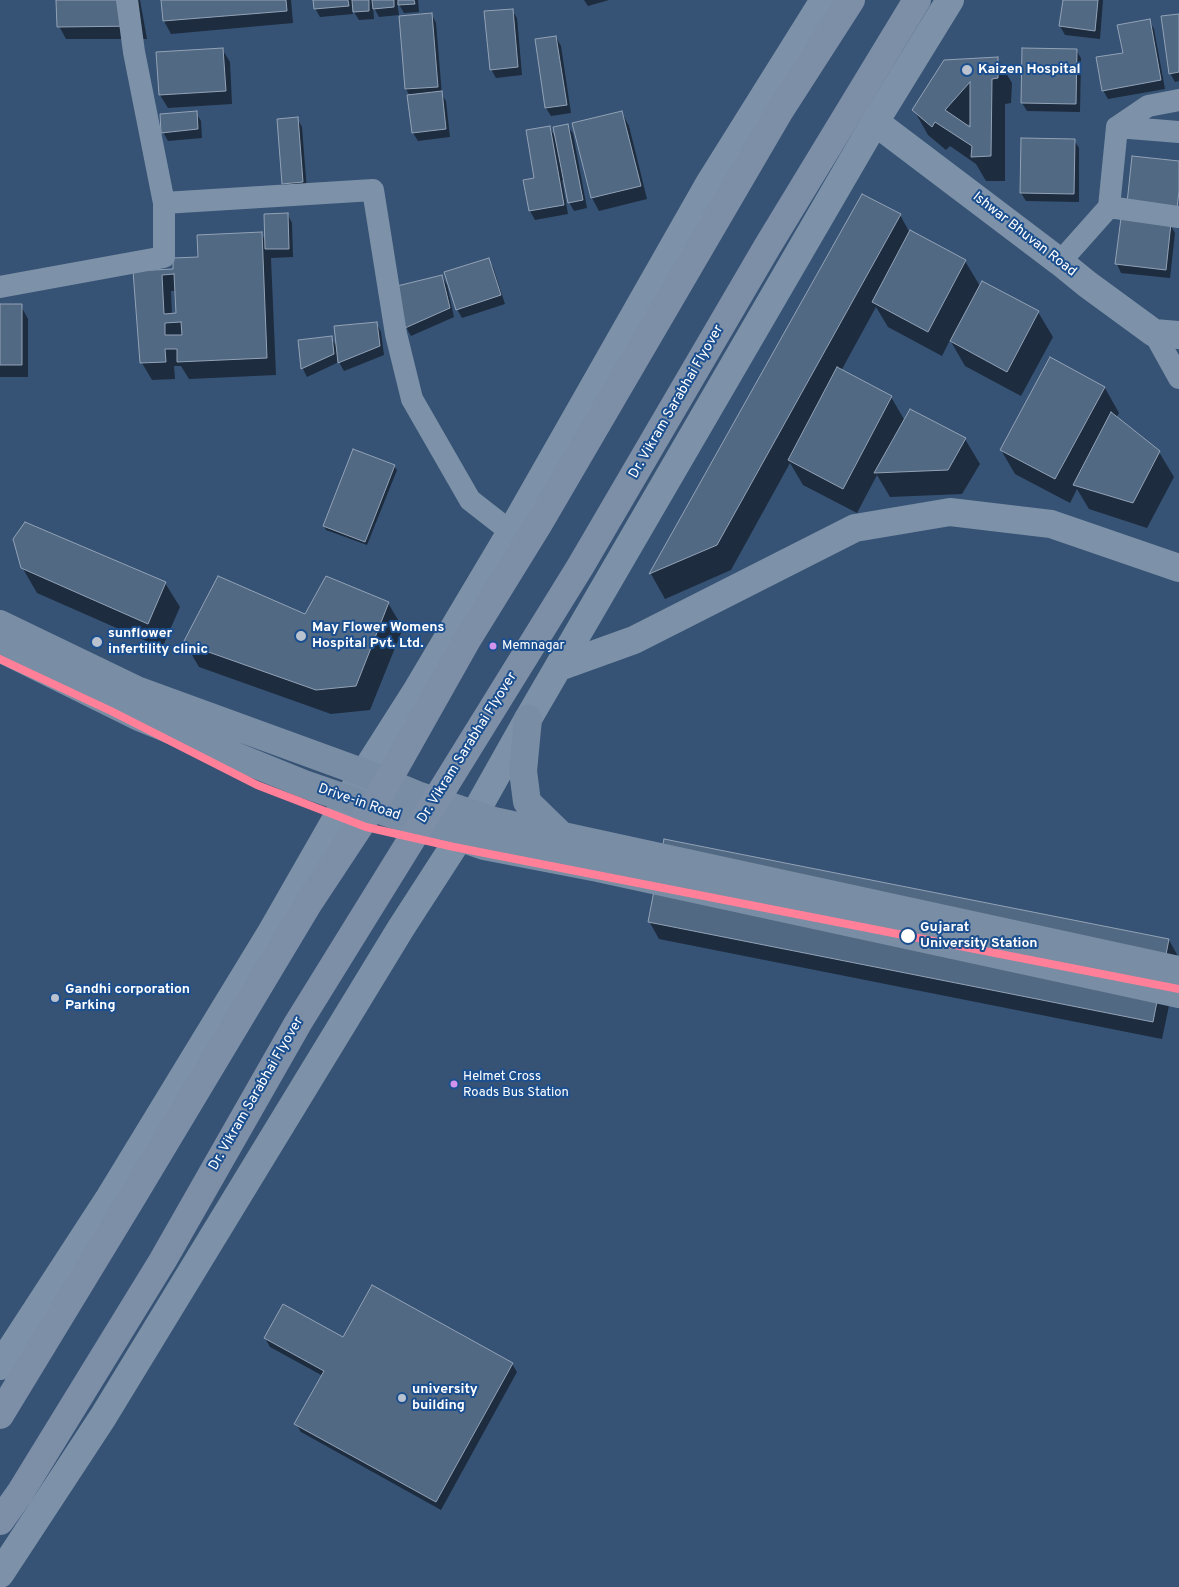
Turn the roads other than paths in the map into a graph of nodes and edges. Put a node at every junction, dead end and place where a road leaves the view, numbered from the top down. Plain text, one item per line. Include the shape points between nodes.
1 (127, 0) edge
2 (824, 0) edge
3 (851, 0) edge
4 (917, 0) edge
5 (950, 0) edge
6 (1179, 100) edge
7 (875, 122) junction
8 (1117, 127) junction
9 (1179, 132) edge
10 (164, 203) junction
11 (1109, 207) junction
12 (1179, 217) edge
13 (1060, 262) junction
14 (0, 287) edge
15 (1167, 334) edge
16 (1179, 378) edge
17 (511, 532) junction
18 (1179, 568) edge
19 (0, 624) edge
20 (0, 648) edge
21 (559, 667) junction
22 (528, 719) junction
23 (364, 773) junction
24 (347, 800) junction
25 (474, 815) junction
26 (562, 836) junction
27 (460, 838) junction
28 (1179, 970) edge
29 (1179, 994) edge
30 (0, 1366) edge
31 (0, 1415) edge
32 (0, 1520) edge
33 (0, 1574) edge

1 - 10 street
2 - 17 street via 709,184
3 - 31 main road via 774,120 538,525 467,640 378,798 308,904
4 - 32 main road, Dr. Vikram Sarabhai Flyover via 580,567 298,1023 163,1260 20,1493
5 - 7 street
6 - 8 street via 1148,106
7 - 13 street, Ishwar Bhuvan Road
7 - 21 street
8 - 9 street
8 - 11 street
10 - 14 street via 164,257
10 - 17 street via 373,190 396,334 412,399 470,500
11 - 12 street
11 - 13 street
13 - 15 street, Ishwar Bhuvan Road via 1087,284
15 - 16 street
17 - 23 street
18 - 21 street via 1051,524 950,512 855,528 634,640
19 - 23 main road via 139,691
20 - 24 main road, Drive-in Road via 132,714
21 - 22 street
22 - 25 street
22 - 26 main road via 523,771 527,802
23 - 24 street
23 - 25 main road
24 - 27 main road, Drive-in Road
24 - 30 street via 272,931 108,1200
25 - 26 main road
25 - 27 street
26 - 28 main road
27 - 29 main road, Drive-in Road via 484,846
27 - 33 street via 401,928 103,1417

